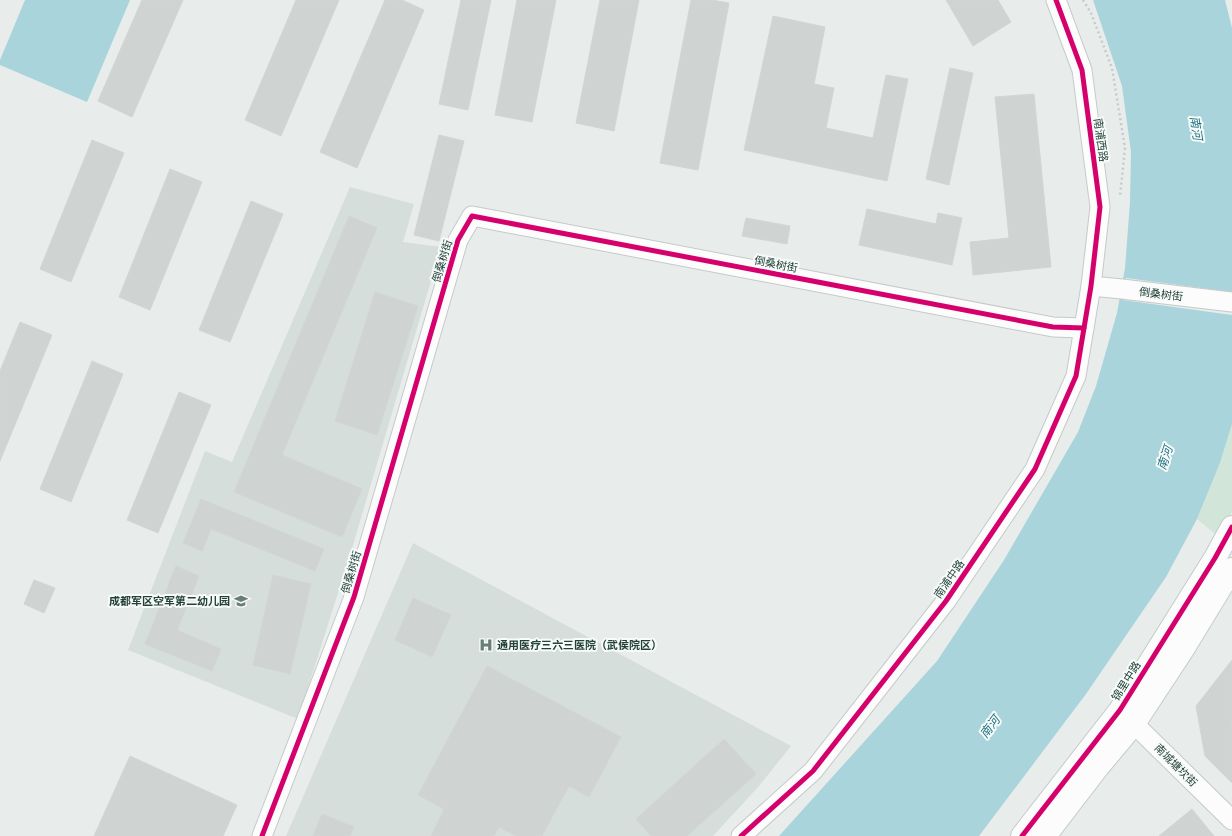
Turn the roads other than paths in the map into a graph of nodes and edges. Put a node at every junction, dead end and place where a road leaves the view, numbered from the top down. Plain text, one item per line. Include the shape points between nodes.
1 (1056, 0) edge
2 (1091, 286) junction
3 (1232, 302) edge
4 (1084, 328) junction
5 (1232, 527) edge
6 (1232, 569) edge
7 (1127, 717) junction
8 (1232, 820) edge
9 (262, 836) edge
10 (741, 836) edge
11 (1022, 836) edge
12 (1045, 836) edge

1 - 2 street, 南浦西路 via 1082,70 1100,207
2 - 3 street, 倒桑树街
2 - 4 street, 南浦中路
4 - 9 street, 倒桑树街 via 1053,328 472,216 458,240 354,597
4 - 10 street, 南浦中路 via 1076,376 1035,470 946,601 813,771
5 - 7 main road, 锦里中路
6 - 7 main road, 锦里中路 via 1182,650
7 - 8 street, 南城塘坎街
7 - 11 main road, 锦里中路
7 - 12 main road, 锦里中路 via 1098,767

